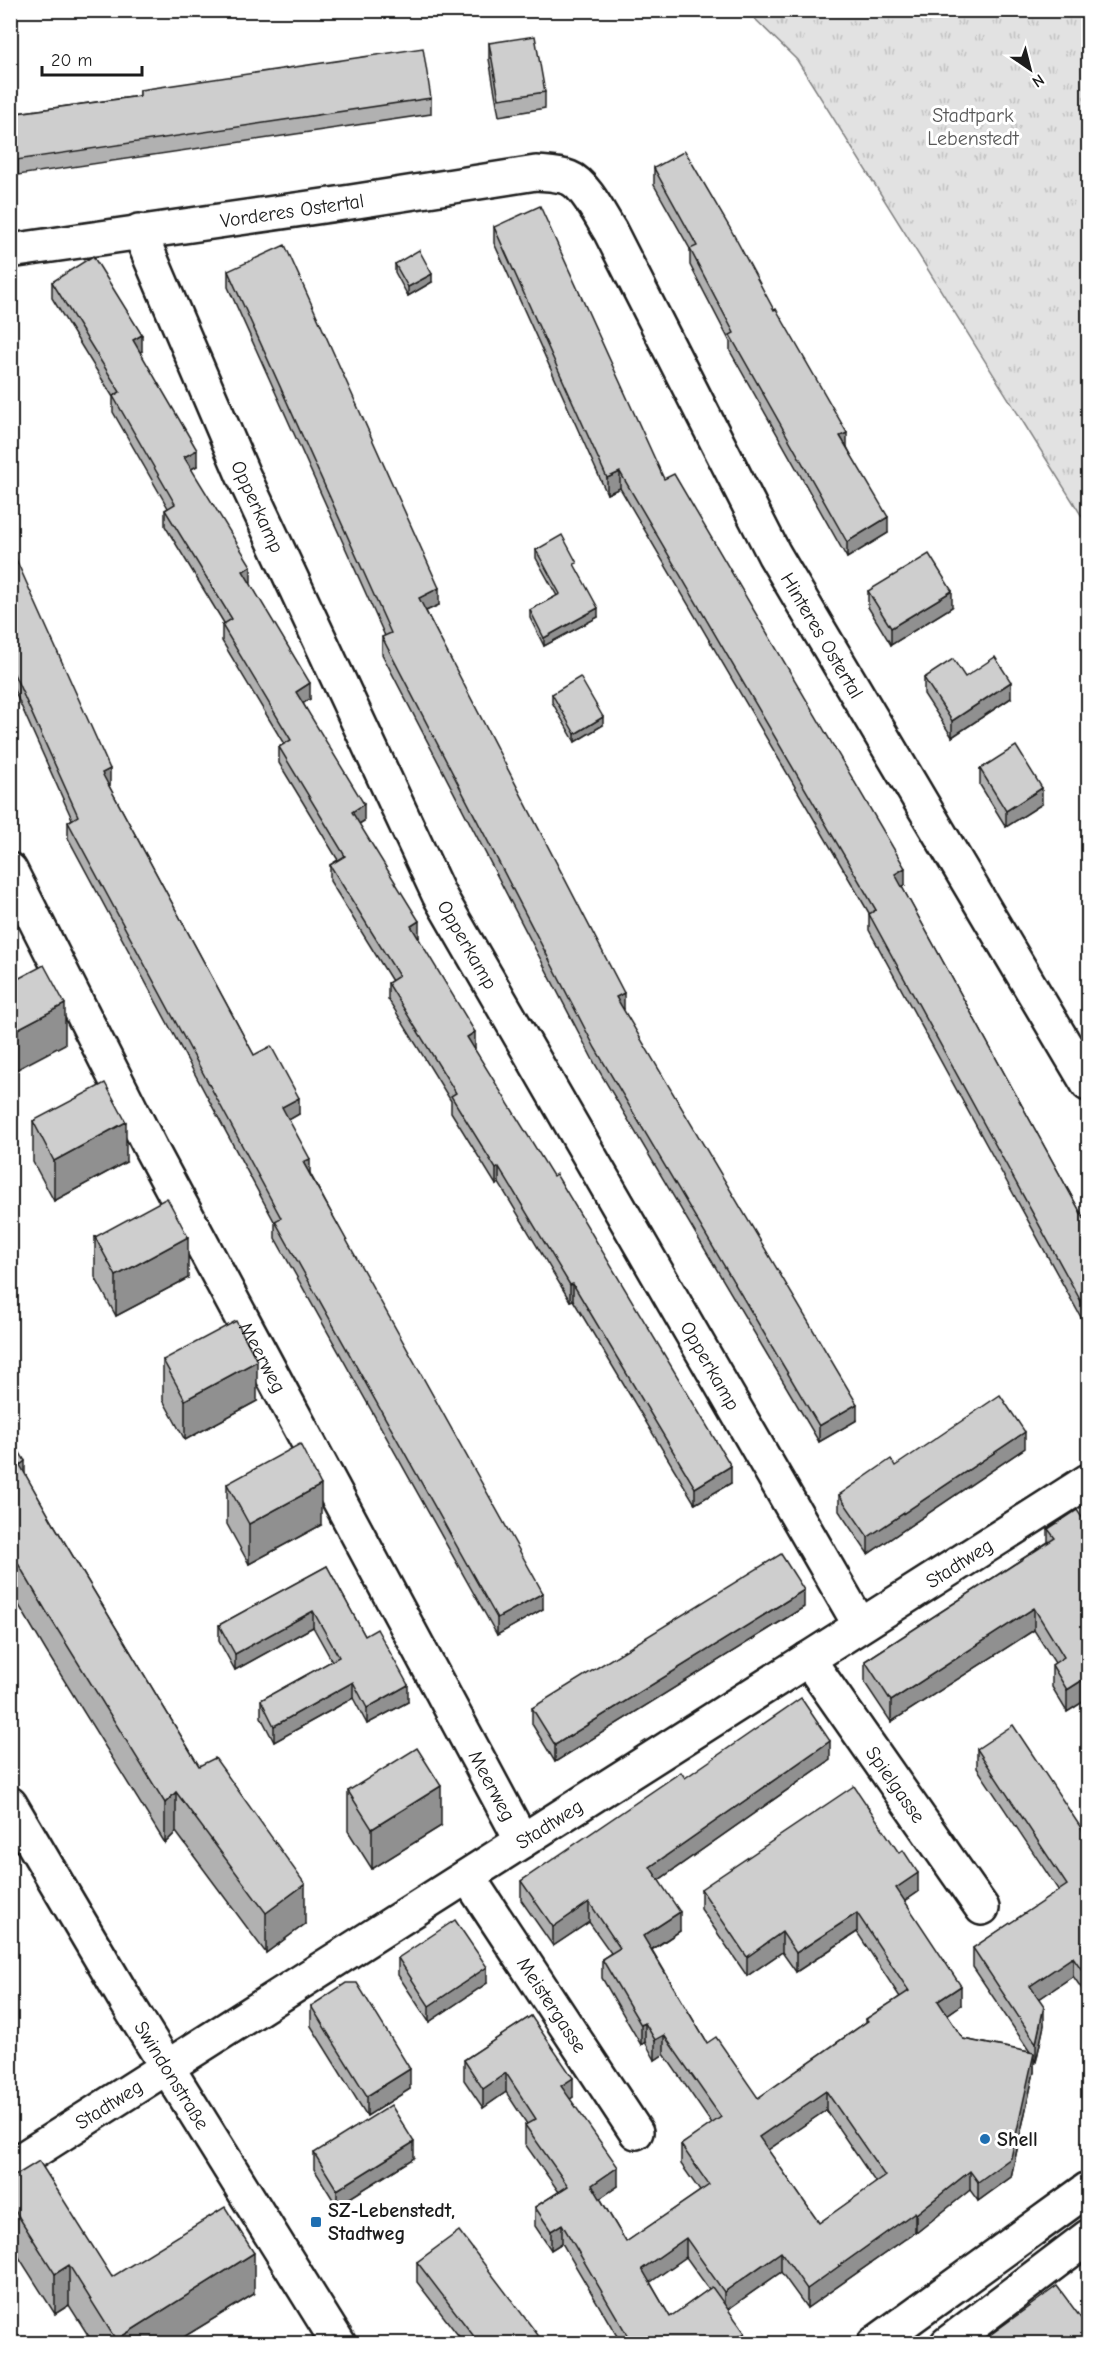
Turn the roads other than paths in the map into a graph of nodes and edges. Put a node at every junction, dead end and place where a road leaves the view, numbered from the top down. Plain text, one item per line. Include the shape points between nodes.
1 (572, 179) joint
2 (138, 231) junction
3 (10, 251) edge
4 (10, 870) edge
5 (1089, 1084) edge
6 (1089, 1481) edge
7 (860, 1625) junction
8 (808, 1659) junction
9 (10, 1804) edge
10 (522, 1841) junction
11 (468, 1877) junction
12 (982, 1908) dead end
13 (167, 2067) junction
14 (636, 2133) dead end
15 (10, 2167) edge
16 (1089, 2189) edge
17 (1089, 2237) edge
18 (339, 2343) edge
19 (874, 2343) edge
20 (947, 2343) edge

1 - 2 street, Vorderes Ostertal via 536,173
1 - 5 street, Hinteres Ostertal via 610,231 774,555
2 - 3 street, Vorderes Ostertal
2 - 7 street, Opperkamp via 243,475 439,895
4 - 10 street, Meerweg via 156,1160
6 - 7 street, Stadtweg
7 - 8 street, Stadtweg
8 - 10 street, Stadtweg
8 - 12 street, Spielgasse
9 - 13 street, Swindonstraße
10 - 11 street, Stadtweg
11 - 13 street, Stadtweg
11 - 14 street, Meistergasse
13 - 15 street, Stadtweg
13 - 18 street, Swindonstraße
16 - 19 street
17 - 20 street

